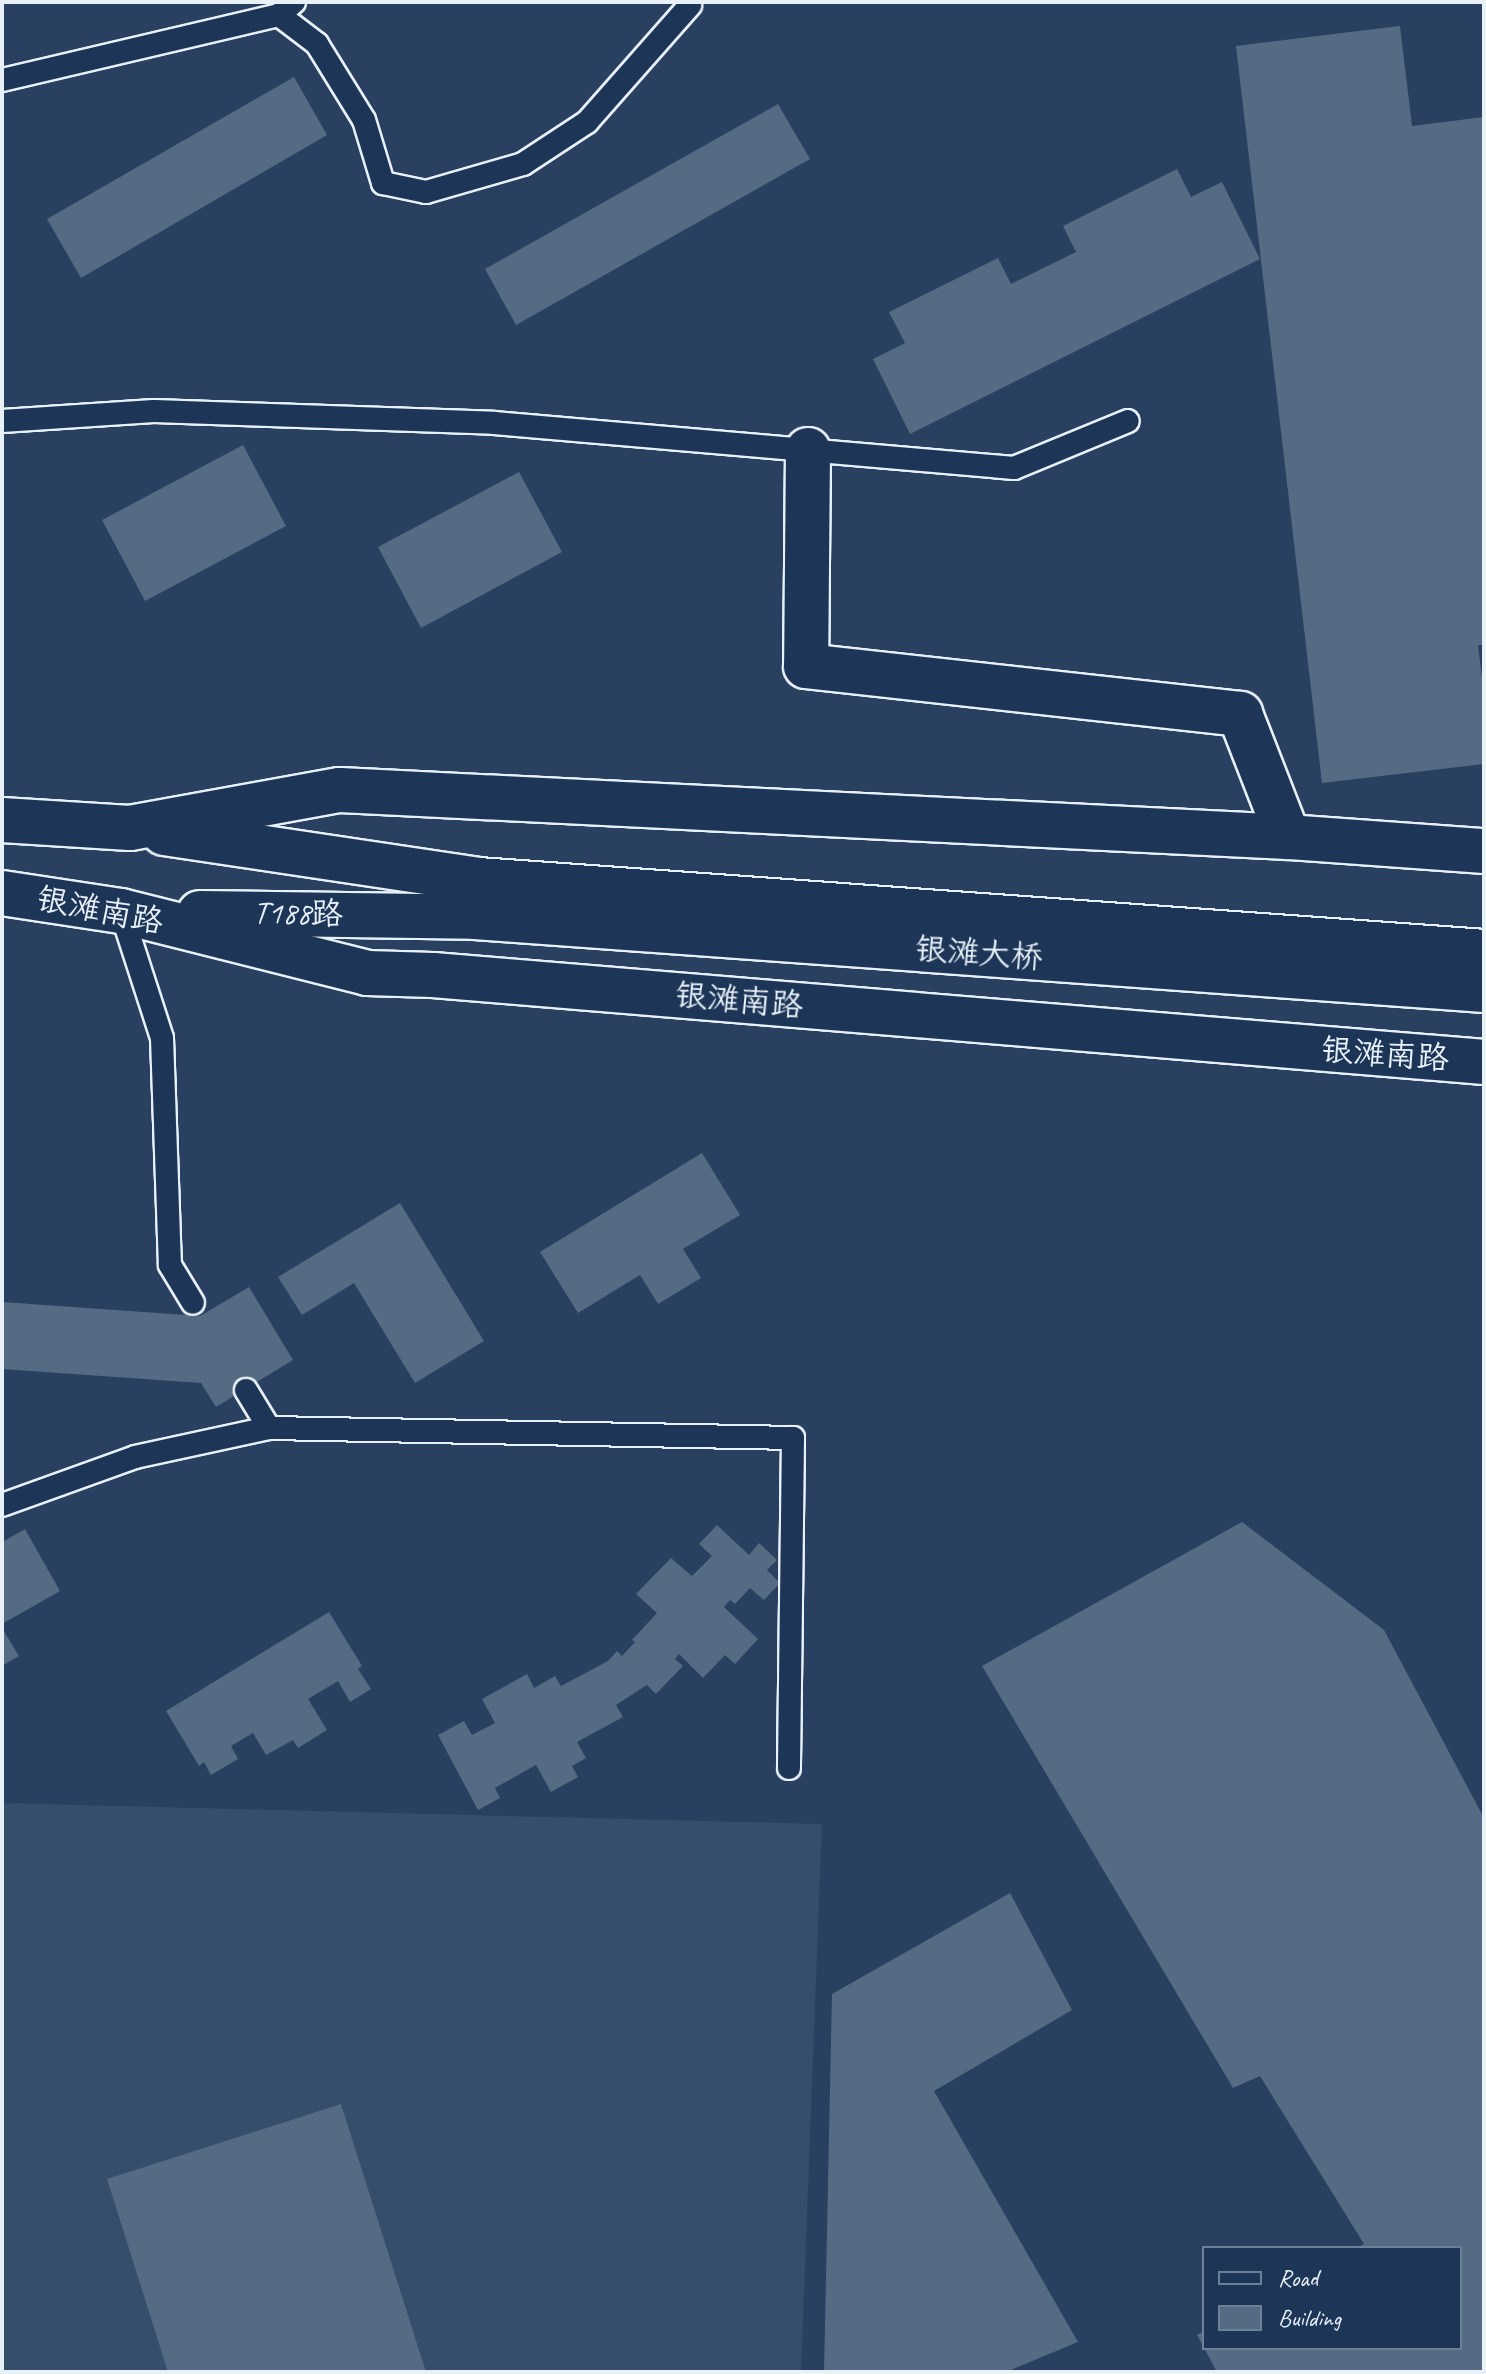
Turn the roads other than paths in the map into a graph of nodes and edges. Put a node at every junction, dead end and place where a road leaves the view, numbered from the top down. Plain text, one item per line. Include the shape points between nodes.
1 (690, 5) dead end
2 (286, 9) edge
3 (2, 80) edge
4 (2, 421) edge
5 (1128, 421) dead end
6 (808, 450) junction
7 (2, 820) edge
8 (130, 828) junction
9 (1288, 837) junction
10 (1484, 851) edge
11 (2, 893) edge
12 (476, 898) junction
13 (121, 911) junction
14 (1484, 952) edge
15 (1484, 990) edge
16 (1484, 1062) edge
17 (193, 1303) dead end
18 (246, 1390) dead end
19 (269, 1428) junction
20 (2, 1505) edge
21 (789, 1768) dead end

1 - 2 lane via 587,122 523,164 426,192 383,183 364,120 317,44
2 - 3 lane
4 - 6 lane via 154,411 494,423
5 - 6 lane via 1014,468
6 - 9 main road via 806,666 1240,714
7 - 8 main road
8 - 9 main road via 340,790
8 - 12 main road, T188路
9 - 10 main road
11 - 13 main road, 银滩南路
12 - 13 main road, T188路
12 - 14 main road, 银滩大桥
12 - 15 main road, 银滩大桥
13 - 16 main road, 银滩南路 via 367,973
13 - 17 lane via 162,1038 170,1265
18 - 19 lane
19 - 20 lane via 135,1457
19 - 21 lane via 793,1438

